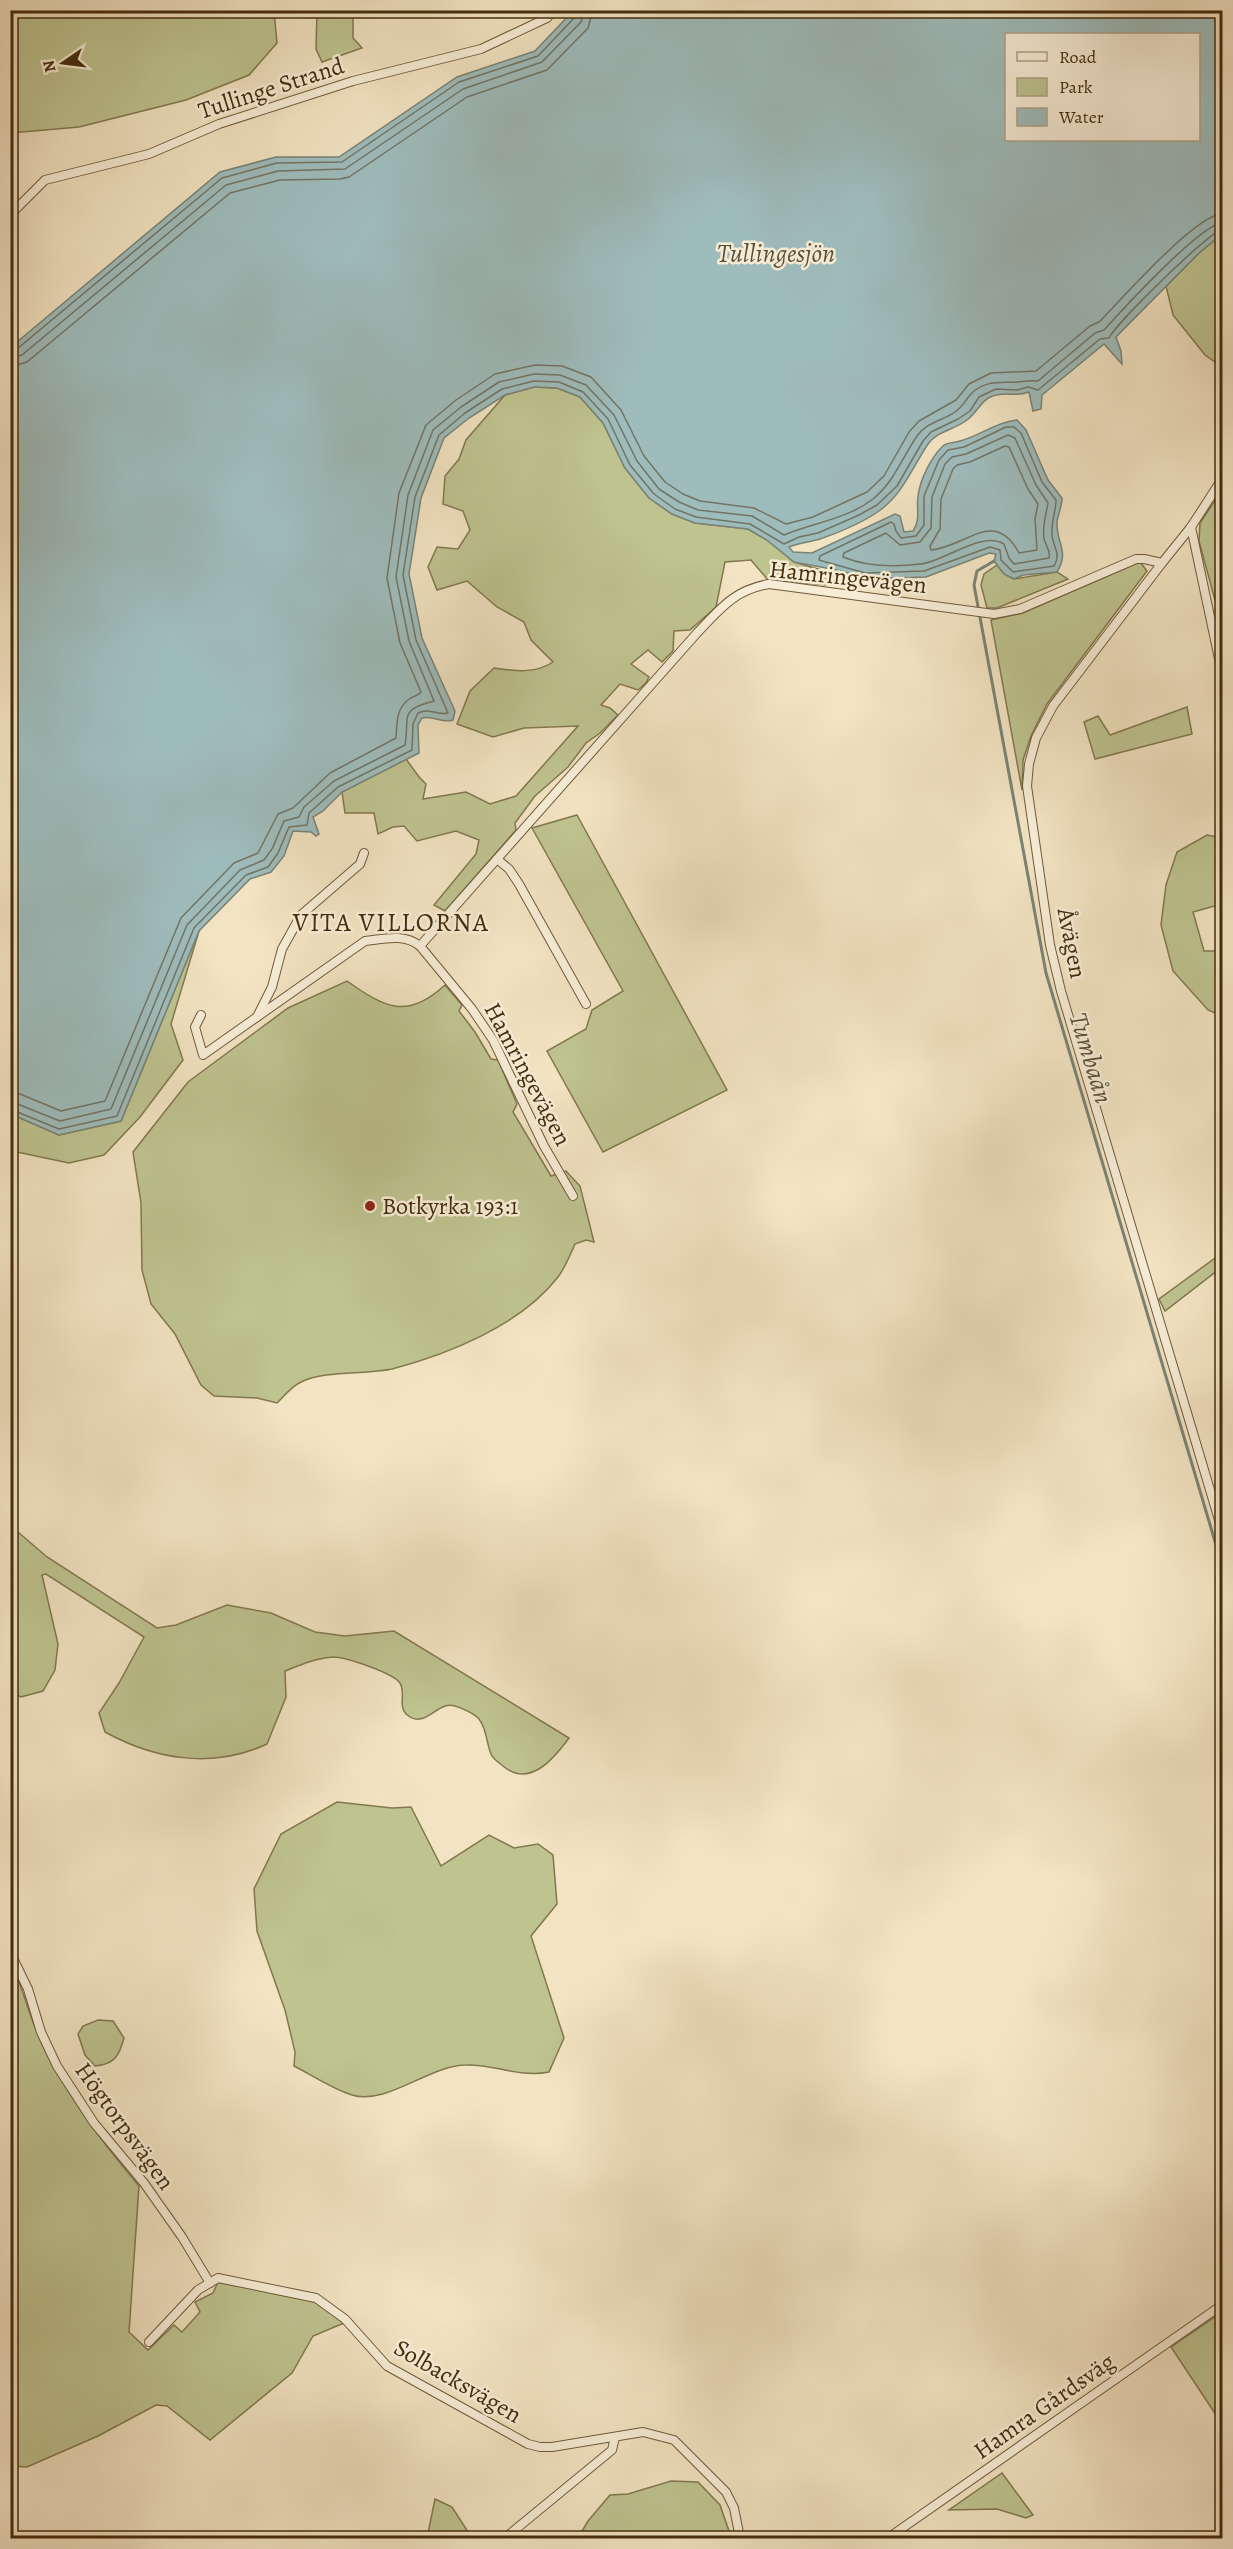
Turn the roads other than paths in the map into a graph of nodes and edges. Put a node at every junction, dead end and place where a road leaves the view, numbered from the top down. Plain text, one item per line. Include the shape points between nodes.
1 (552, 10) edge
2 (10, 215) edge
3 (1222, 479) edge
4 (1191, 527) junction
5 (1162, 563) junction
6 (1222, 673) edge
7 (364, 853) dead end
8 (497, 859) junction
9 (420, 946) junction
10 (586, 1004) dead end
11 (201, 1015) dead end
12 (256, 1018) junction
13 (573, 1196) dead end
14 (1222, 1530) edge
15 (10, 1952) edge
16 (210, 2283) junction
17 (1222, 2305) edge
18 (149, 2342) dead end
19 (615, 2437) junction
20 (505, 2538) edge
21 (740, 2538) edge
22 (888, 2538) edge

1 - 2 street, Tullinge Strand via 547,18 481,49 353,81 219,124 149,154 45,180
3 - 4 street
4 - 5 street
4 - 6 street
5 - 8 street, Hamringevägen via 1136,559 1020,609 994,614 769,584 750,588 730,600 697,633
5 - 14 street, Åvägen via 1053,706 1036,738 1027,786 1050,945 1061,991
7 - 12 street via 360,864 301,915 282,949 272,987
8 - 9 street, Hamringevägen
8 - 10 street via 513,875
9 - 12 street via 398,938 365,941
9 - 13 street, Hamringevägen via 493,1040
11 - 12 street via 195,1027 203,1056
15 - 16 street, Högtorpsvägen via 57,2066 94,2123 144,2183
16 - 18 street via 198,2290
16 - 19 street, Solbacksvägen via 218,2278 316,2298 345,2319 387,2366 528,2444 552,2447
17 - 22 street, Hamra Gårdsväg
19 - 20 street via 612,2450
19 - 21 street, Solbacksvägen via 643,2432 674,2440 726,2492

